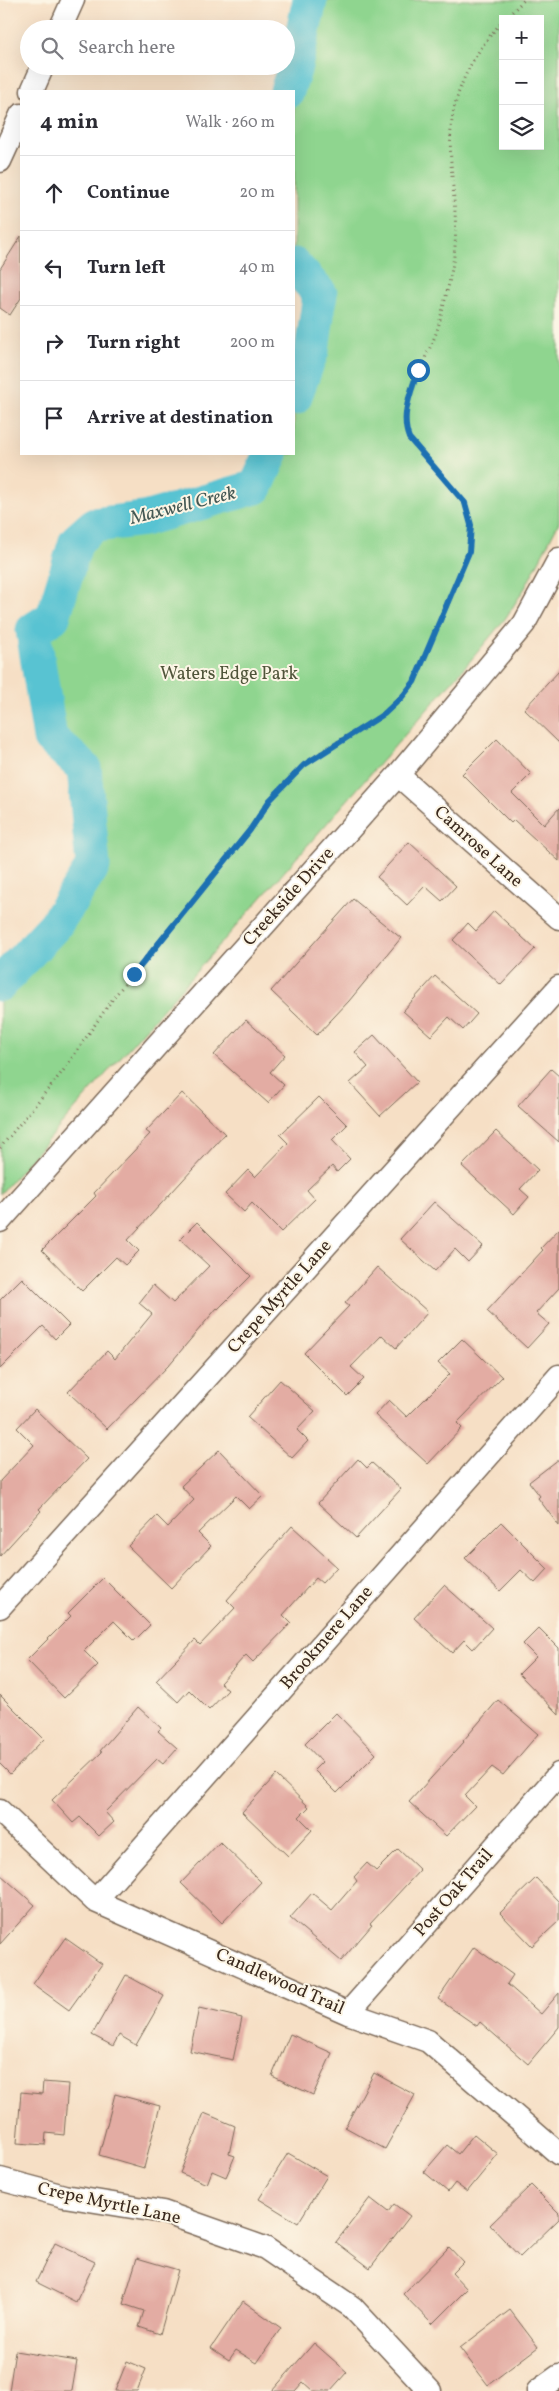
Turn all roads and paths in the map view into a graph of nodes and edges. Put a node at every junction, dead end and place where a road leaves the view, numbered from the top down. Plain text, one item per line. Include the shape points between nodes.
1 (73, 0) edge
2 (524, 0) edge
3 (510, 15) edge
4 (64, 20) edge
5 (499, 27) edge
6 (39, 75) edge
7 (32, 90) edge
8 (20, 117) edge
9 (0, 162) edge
10 (559, 559) edge
11 (398, 775) junction
12 (559, 918) edge
13 (559, 987) edge
14 (0, 1148) edge
15 (0, 1221) edge
16 (559, 1376) edge
17 (0, 1607) edge
18 (559, 1774) edge
19 (0, 1811) edge
20 (95, 1901) junction
21 (348, 2013) junction
22 (559, 2154) edge
23 (0, 2179) edge
24 (559, 2376) edge
25 (430, 2391) edge
26 (538, 2391) edge

1 - 4 street
2 - 3 path
5 - 14 path via 471,62 451,128 455,246 438,327 418,370 404,425 409,438 465,503 471,525 469,552 414,682 384,714 304,765 270,800 250,830 114,997 63,1071
6 - 7 street
8 - 9 street
10 - 11 street, Creekside Drive via 524,624
11 - 12 street, Camrose Lane
11 - 15 street, Creekside Drive
13 - 17 street, Crepe Myrtle Lane
16 - 20 street, Brookmere Lane
18 - 21 street, Post Oak Trail
19 - 20 street, Candlewood Trail
20 - 21 street, Candlewood Trail
21 - 22 street, Candlewood Trail via 428,2041
23 - 25 street, Crepe Myrtle Lane via 64,2196 163,2212 265,2248 352,2307
24 - 26 street

